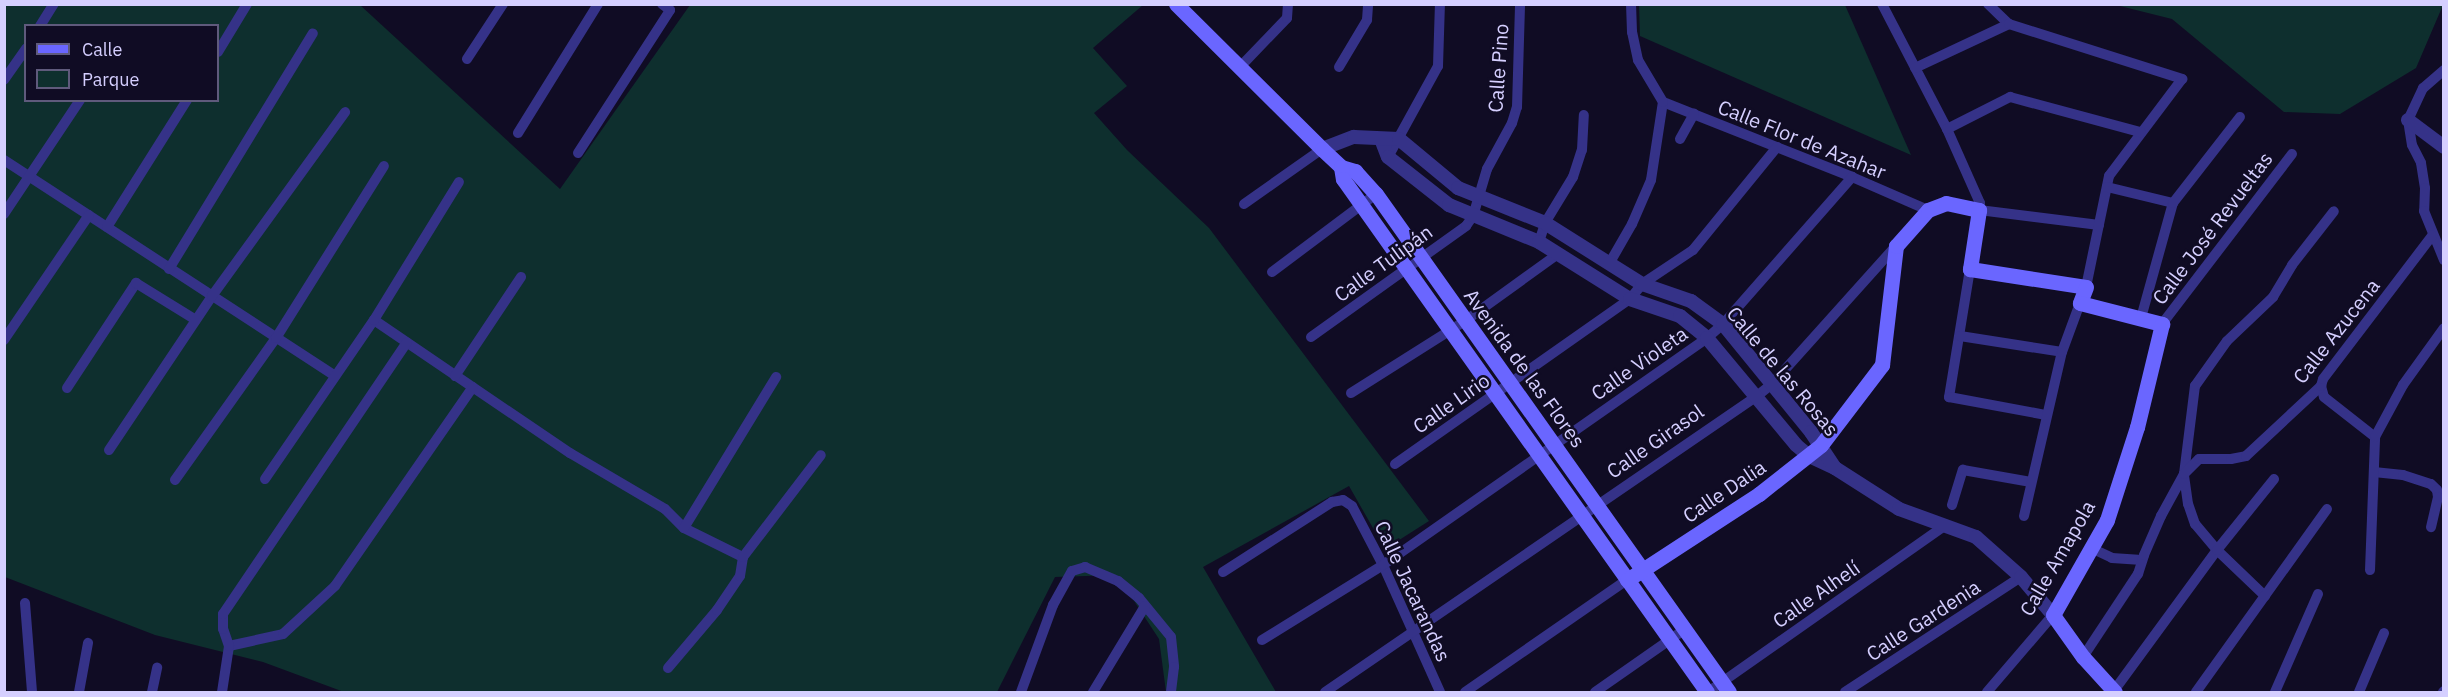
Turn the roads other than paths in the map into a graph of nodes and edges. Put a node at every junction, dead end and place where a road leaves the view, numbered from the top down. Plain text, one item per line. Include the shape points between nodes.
1 (54, 4) edge
2 (248, 4) edge
3 (503, 4) edge
4 (598, 4) edge
5 (1288, 4) edge
6 (1368, 4) edge
7 (1440, 4) edge
8 (1520, 4) edge
9 (1631, 4) edge
10 (1988, 4) edge
11 (1884, 5) edge
12 (666, 7) edge
13 (1184, 7) edge
14 (41, 24) edge
15 (2009, 24) junction
16 (314, 33) dead end
17 (219, 50) edge
18 (24, 51) edge
19 (467, 59) dead end
20 (1339, 67) dead end
21 (1240, 68) junction
22 (1915, 68) junction
23 (2444, 70) edge
24 (4, 80) edge
25 (79, 102) edge
26 (186, 102) edge
27 (1663, 102) junction
28 (345, 111) dead end
29 (1694, 114) junction
30 (1584, 115) dead end
31 (2240, 117) dead end
32 (2408, 120) junction
33 (1947, 129) junction
34 (2140, 132) junction
35 (518, 133) dead end
36 (1680, 138) dead end
37 (1399, 139) junction
38 (1381, 140) junction
39 (1777, 147) junction
40 (2444, 147) edge
41 (1322, 148) junction
42 (578, 153) dead end
43 (2292, 154) dead end
44 (1388, 157) junction
45 (4, 159) edge
46 (384, 166) dead end
47 (1341, 167) junction
48 (29, 177) junction
49 (1852, 177) junction
50 (459, 182) dead end
51 (2107, 187) junction
52 (1376, 194) junction
53 (1478, 198) junction
54 (2173, 203) junction
55 (1244, 204) dead end
56 (1361, 205) junction
57 (1928, 210) junction
58 (1979, 210) junction
59 (2334, 211) dead end
60 (4, 214) edge
61 (89, 215) junction
62 (1473, 216) junction
63 (1545, 223) junction
64 (2099, 225) junction
65 (107, 227) junction
66 (2432, 236) junction
67 (1539, 242) junction
68 (1896, 246) junction
69 (1558, 254) junction
70 (1421, 257) junction
71 (2444, 260) edge
72 (1610, 264) junction
73 (1407, 267) junction
74 (169, 268) junction
75 (1970, 269) junction
76 (1272, 272) dead end
77 (521, 277) dead end
78 (1642, 284) junction
79 (2086, 287) junction
80 (212, 296) junction
81 (1630, 299) junction
82 (2080, 303) junction
83 (2141, 318) junction
84 (196, 320) junction
85 (374, 320) junction
86 (1465, 321) junction
87 (1723, 324) junction
88 (2162, 324) junction
89 (2444, 328) edge
90 (1451, 330) junction
91 (1960, 336) junction
92 (1311, 337) dead end
93 (276, 338) junction
94 (1707, 338) junction
95 (4, 339) edge
96 (407, 342) junction
97 (2062, 352) junction
98 (335, 376) junction
99 (455, 376) junction
100 (776, 377) dead end
101 (1511, 383) junction
102 (1772, 384) junction
103 (2321, 386) junction
104 (473, 387) junction
105 (67, 388) dead end
106 (1496, 392) junction
107 (1351, 393) dead end
108 (1757, 396) junction
109 (2046, 415) junction
110 (2375, 437) junction
111 (1554, 444) junction
112 (1821, 445) junction
113 (109, 450) dead end
114 (821, 455) dead end
115 (1537, 456) junction
116 (1809, 456) junction
117 (1395, 464) dead end
118 (1835, 468) junction
119 (2374, 472) junction
120 (2184, 474) junction
121 (265, 479) dead end
122 (2274, 479) dead end
123 (175, 480) dead end
124 (2031, 482) junction
125 (1952, 505) dead end
126 (1598, 506) junction
127 (2326, 509) dead end
128 (1582, 516) junction
129 (2024, 516) dead end
130 (1944, 526) junction
131 (2431, 527) dead end
132 (684, 528) junction
133 (2091, 548) junction
134 (2217, 550) junction
135 (742, 557) junction
136 (2142, 560) junction
137 (1383, 565) junction
138 (2370, 570) dead end
139 (1641, 571) junction
140 (1223, 572) dead end
141 (2021, 577) junction
142 (1627, 580) junction
143 (2318, 594) dead end
144 (2265, 596) junction
145 (25, 603) dead end
146 (1145, 606) junction
147 (2053, 615) junction
148 (1684, 630) junction
149 (1415, 633) junction
150 (2384, 633) dead end
151 (1262, 640) dead end
152 (1669, 642) junction
153 (88, 643) dead end
154 (229, 646) junction
155 (2082, 657) junction
156 (157, 668) dead end
157 (668, 668) dead end
158 (1725, 687) edge
159 (2114, 692) edge
160 (32, 693) edge
161 (79, 693) edge
162 (152, 693) edge
163 (222, 693) edge
164 (1022, 693) edge
165 (1093, 693) edge
166 (1171, 693) edge
167 (1324, 693) edge
168 (1440, 693) edge
169 (1465, 693) edge
170 (1595, 693) edge
171 (1707, 693) edge
172 (1845, 693) edge
173 (1987, 693) edge
174 (2196, 693) edge
175 (2275, 693) edge
176 (2359, 693) edge

1 - 14 street
2 - 17 street
3 - 19 street
4 - 35 street
5 - 21 street via 1287,18
6 - 20 street via 1367,20
7 - 37 street via 1438,66
8 - 53 street, Calle Pino via 1517,107 1487,169
9 - 27 street via 1638,60
10 - 15 street
11 - 22 street
12 - 42 street
13 - 21 main road, Avenida de las Flores
15 - 22 street
15 - 34 street via 2182,79
16 - 74 street
18 - 24 street
21 - 41 main road, Avenida de las Flores
22 - 33 street
23 - 32 street via 2423,88
25 - 48 street
26 - 65 street
27 - 29 street, Calle Flor de Azahar
27 - 72 street via 1651,180
28 - 80 street
29 - 36 street
29 - 39 street, Calle Flor de Azahar
30 - 63 street via 1582,150 1573,177
31 - 54 street
32 - 40 street
32 - 66 street via 2412,145 2421,163 2424,211
33 - 34 street via 2010,97
33 - 58 street via 1980,203
34 - 51 street via 2109,176
37 - 38 street
37 - 44 street
37 - 53 street, Calle de las Rosas via 1458,188
38 - 41 street via 1354,137
38 - 44 street, Calle de las Rosas
39 - 49 street, Calle Flor de Azahar
39 - 78 street, Calle Lirio via 1693,250
41 - 47 main road, Avenida de las Flores
41 - 55 street
43 - 88 street, Calle José Revueltas
44 - 62 street, Calle de las Rosas via 1449,205
45 - 48 street
46 - 93 street
47 - 52 main road, Avenida de las Flores via 1355,171
47 - 56 main road, Avenida de las Flores via 1342,179
48 - 60 street
48 - 61 street
49 - 57 street, Calle Flor de Azahar
49 - 87 street, Calle Violeta
50 - 85 street
51 - 54 street
51 - 64 street
52 - 56 street
52 - 70 main road, Avenida de las Flores
53 - 62 street, Calle Pino
53 - 63 street, Calle de las Rosas
54 - 83 street
56 - 73 main road, Avenida de las Flores
56 - 76 street
57 - 58 main road via 1946,203
57 - 68 main road, Calle Girasol
58 - 64 street
58 - 75 main road
59 - 120 street via 2292,265 2273,297 2228,341 2195,386
61 - 65 street
61 - 95 street
62 - 67 street, Calle de las Rosas
62 - 70 street, Calle Tulipán via 1466,226
63 - 67 street
63 - 72 street, Calle de las Rosas
64 - 79 street
65 - 74 street
66 - 71 street
66 - 103 street, Calle Azucena
67 - 69 street, Calle de las Rosas
68 - 102 street, Calle Girasol
68 - 112 main road, Calle Dalia via 1882,365
69 - 81 street, Calle de las Rosas
69 - 86 street
70 - 73 street, Calle Tulipán
70 - 86 main road, Avenida de las Flores
72 - 78 street, Calle de las Rosas
73 - 90 main road, Avenida de las Flores
73 - 92 street, Calle Tulipán
74 - 80 street
75 - 79 main road
75 - 91 street
77 - 99 street
78 - 81 street, Calle Lirio
78 - 87 street, Calle de las Rosas via 1691,301
79 - 82 main road
80 - 84 street
80 - 93 street
81 - 94 street, Calle de las Rosas via 1680,316
81 - 101 street, Calle Lirio
82 - 83 main road
82 - 97 street
83 - 88 main road
84 - 105 street via 136,283
84 - 113 street
85 - 96 street
85 - 98 street
86 - 90 street
86 - 101 main road, Avenida de las Flores
87 - 94 street, Calle Violeta
87 - 102 street, Calle de las Rosas
88 - 133 main road, Calle Amapola via 2137,427 2111,510
89 - 110 street via 2403,385
90 - 106 main road, Avenida de las Flores
90 - 107 street
91 - 97 street
91 - 109 street via 1949,397
93 - 98 street
93 - 123 street
94 - 108 street, Calle de las Rosas
94 - 111 street, Calle Violeta
96 - 99 street
96 - 154 street via 223,614
97 - 109 street
98 - 121 street
99 - 104 street
100 - 132 street
101 - 106 street, Calle Lirio
101 - 111 main road, Avenida de las Flores
102 - 108 street, Calle Girasol
102 - 112 street, Calle de las Rosas
103 - 110 street via 2324,397
103 - 120 street, Calle Azucena via 2246,456 2199,459
104 - 132 street via 570,453 665,509
104 - 154 street via 335,586 283,634
106 - 115 main road, Avenida de las Flores
106 - 117 street, Calle Lirio
108 - 116 street, Calle de las Rosas
108 - 126 street, Calle Girasol
109 - 124 street
110 - 119 street
111 - 115 street, Calle Violeta
111 - 126 main road, Avenida de las Flores
112 - 116 main road, Calle Dalia
112 - 118 street, Calle de las Rosas
114 - 135 street
115 - 128 main road, Avenida de las Flores
115 - 137 street, Calle Violeta
116 - 118 street, Calle de las Rosas
116 - 139 main road, Calle Dalia via 1760,494
118 - 130 street, Calle de las Rosas via 1899,509
119 - 131 street via 2403,475 2431,484 2438,497
119 - 138 street
120 - 134 street via 2195,524
120 - 136 street, Calle Azucena via 2172,491
122 - 134 street
124 - 125 street via 1963,470
124 - 129 street
126 - 128 street, Calle Girasol
126 - 139 main road, Avenida de las Flores
127 - 144 street
128 - 142 main road, Avenida de las Flores
128 - 149 street, Calle Girasol
130 - 141 street, Calle de las Rosas via 1976,537
130 - 158 street, Calle Alhelí
132 - 135 street
133 - 136 street via 2112,558
133 - 147 main road, Calle Amapola
134 - 144 street
134 - 159 street
135 - 157 street via 740,576
136 - 155 street, Calle Azucena via 2138,574
137 - 140 street, Calle Jacarandas via 1352,506 1343,500 1332,502
137 - 149 street, Calle Jacarandas
137 - 151 street, Calle Violeta
139 - 142 main road, Calle Dalia
139 - 148 main road, Avenida de las Flores
141 - 147 street, Calle de las Rosas
141 - 172 street, Calle Gardenia
142 - 152 main road, Avenida de las Flores
142 - 169 street, Calle Dalia
143 - 175 street
144 - 174 street
145 - 160 street
146 - 164 street via 1118,581 1085,567 1072,571 1053,604
146 - 165 street
146 - 166 street via 1170,637 1174,667
147 - 155 main road
147 - 173 street, Calle Amapola
148 - 152 street
148 - 158 main road, Avenida de las Flores
149 - 167 street, Calle Girasol
149 - 168 street, Calle Jacarandas
150 - 176 street
152 - 170 street
152 - 171 main road, Avenida de las Flores
153 - 161 street
154 - 163 street
155 - 159 main road
156 - 162 street
158 - 171 street, Calle Alhelí

